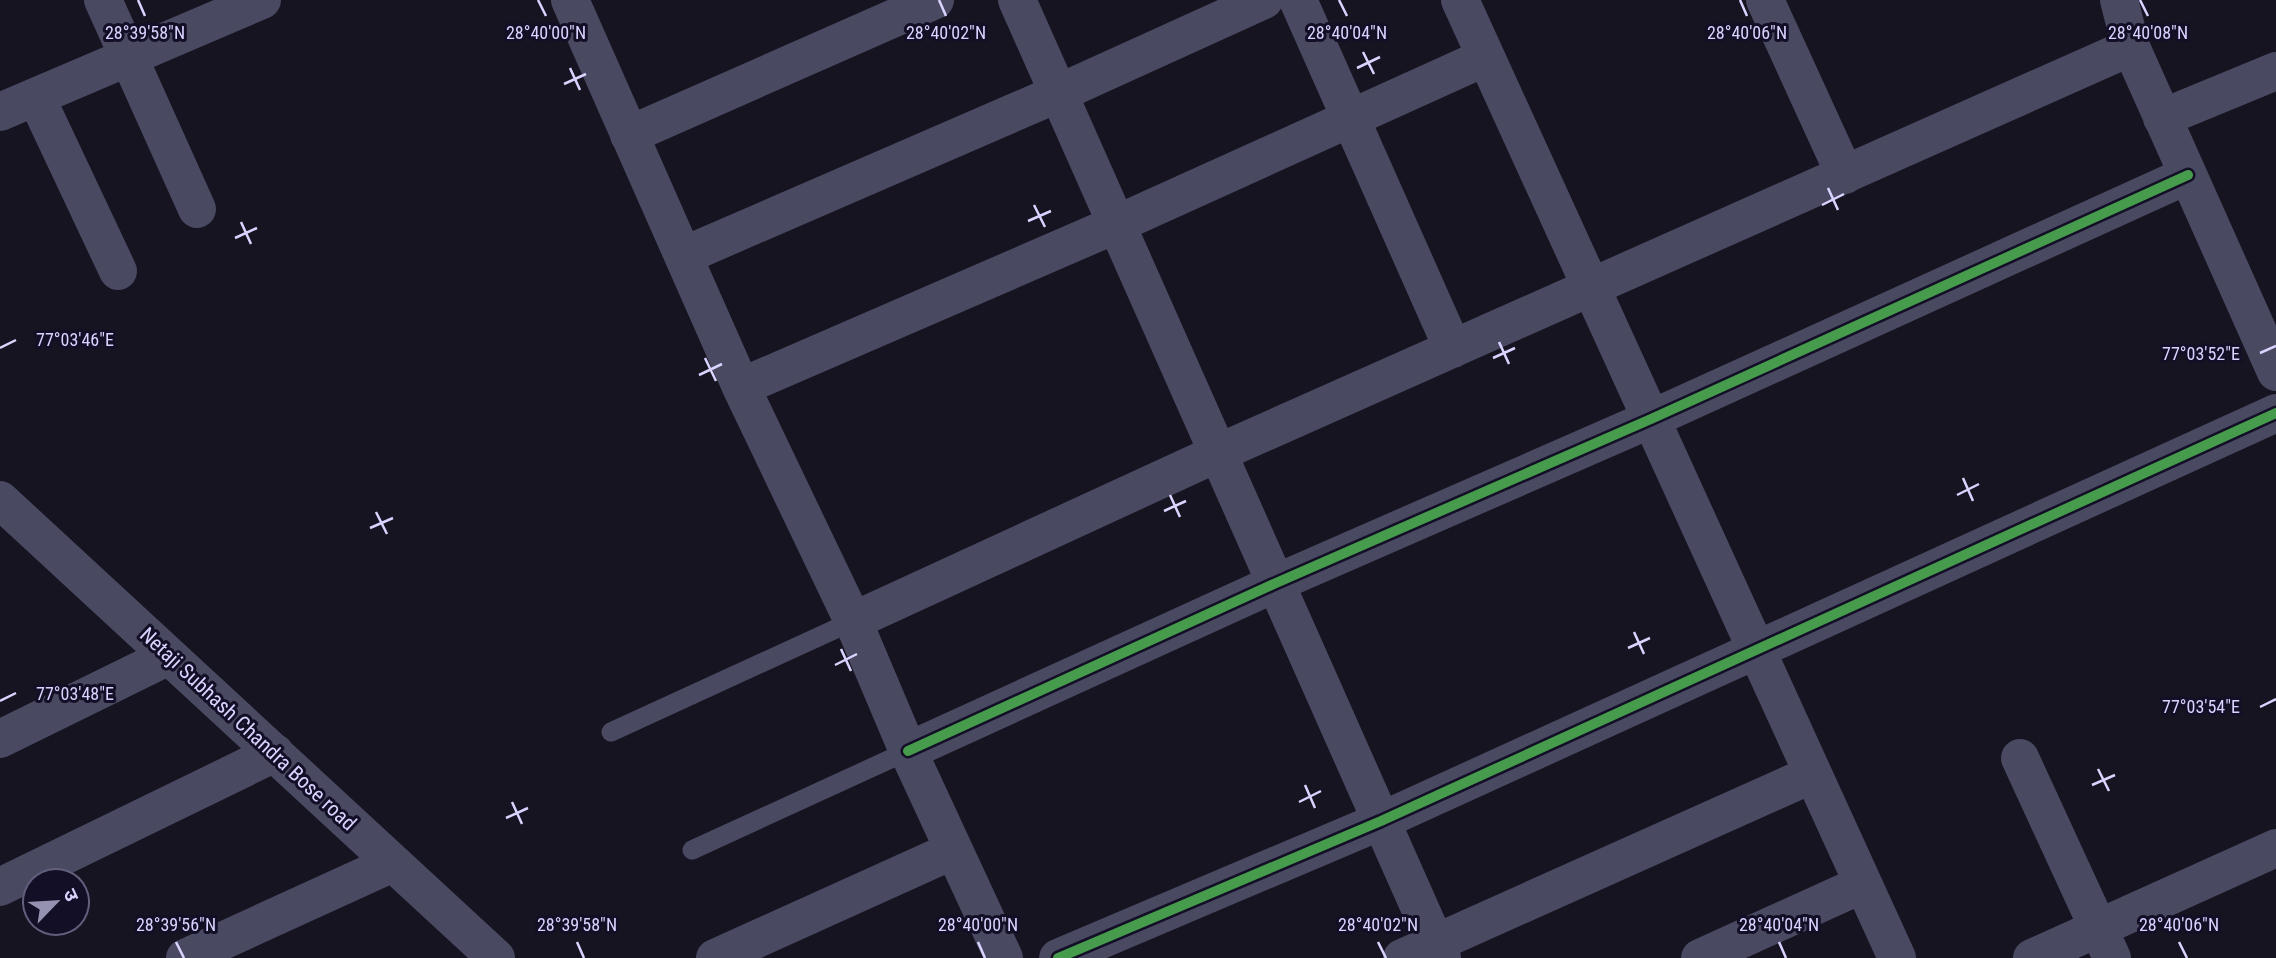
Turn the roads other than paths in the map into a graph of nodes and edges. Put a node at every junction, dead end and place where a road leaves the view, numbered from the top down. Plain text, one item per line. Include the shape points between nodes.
1 (103, 0) edge
2 (262, 0) edge
3 (570, 0) edge
4 (936, 0) edge
5 (1017, 0) edge
6 (1264, 0) edge
7 (1298, 0) edge
8 (1460, 0) edge
9 (1765, 0) edge
10 (2119, 0) edge
11 (2132, 47) junction
12 (128, 57) junction
13 (1486, 57) junction
14 (2276, 71) edge
15 (1059, 93) junction
16 (11, 104) edge
17 (2162, 118) junction
18 (1351, 120) junction
19 (629, 135) junction
20 (1845, 175) junction
21 (2189, 176) junction
22 (197, 209) dead end
23 (1117, 224) junction
24 (683, 256) junction
25 (118, 271) dead end
26 (1591, 289) junction
27 (1453, 349) junction
28 (2276, 372) edge
29 (741, 387) junction
30 (2276, 413) edge
31 (1651, 419) junction
32 (1217, 453) junction
33 (0, 500) edge
34 (1276, 583) junction
35 (853, 621) junction
36 (1757, 650) junction
37 (169, 656) junction
38 (611, 732) dead end
39 (0, 738) edge
40 (908, 751) junction
41 (275, 753) junction
42 (2020, 758) dead end
43 (1813, 774) junction
44 (1381, 821) junction
45 (2276, 848) edge
46 (692, 850) dead end
47 (954, 850) junction
48 (393, 863) junction
49 (1863, 884) junction
50 (0, 887) edge
51 (2105, 943) edge
52 (1426, 953) edge
53 (185, 958) edge
54 (496, 958) edge
55 (715, 958) edge
56 (1004, 958) edge
57 (1059, 958) edge
58 (1700, 958) edge
59 (1897, 958) edge
60 (2032, 958) edge

1 - 12 street
2 - 12 street
3 - 19 street
4 - 19 street
5 - 15 street
6 - 15 street
7 - 18 street
8 - 13 street
9 - 20 street
10 - 11 street
11 - 17 street
11 - 20 street
12 - 16 street
12 - 22 street
13 - 18 street
13 - 26 street
14 - 17 street
15 - 23 street
15 - 24 street
16 - 25 street
17 - 21 street
18 - 23 street
18 - 27 street
19 - 24 street
20 - 26 street
21 - 28 street
21 - 31 street
23 - 29 street
23 - 32 street
24 - 29 street
26 - 27 street
26 - 31 street
27 - 32 street
29 - 35 street
30 - 36 street
31 - 34 street
31 - 36 street
32 - 34 street
32 - 35 street
33 - 37 street, Netaji Subhash Chandra Bose road
34 - 40 street
34 - 44 street
35 - 38 lane
35 - 40 street
36 - 43 street
36 - 44 street
37 - 39 street
37 - 41 street, Netaji Subhash Chandra Bose road
40 - 46 lane
40 - 47 street
41 - 48 street, Netaji Subhash Chandra Bose road
41 - 50 street
42 - 51 street
43 - 49 street
43 - 52 street
44 - 52 street
44 - 57 street
45 - 51 street
47 - 55 street
47 - 56 street
48 - 53 street
48 - 54 street, Netaji Subhash Chandra Bose road
49 - 58 street
49 - 59 street
51 - 60 street

